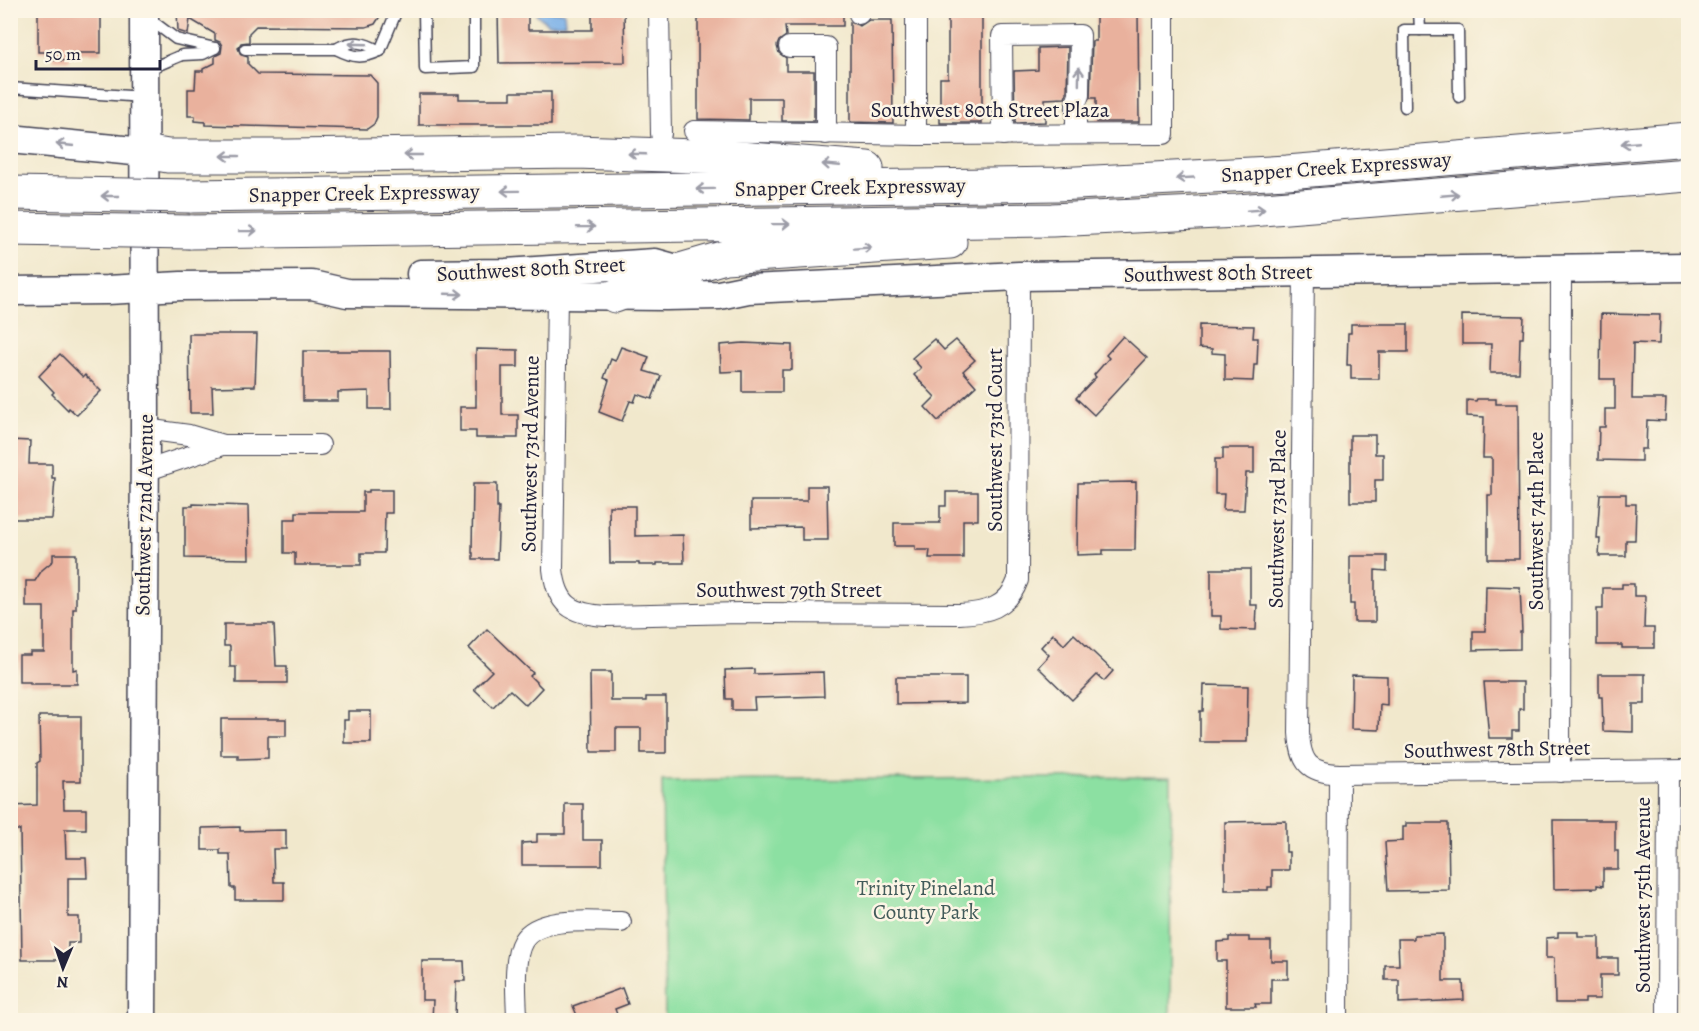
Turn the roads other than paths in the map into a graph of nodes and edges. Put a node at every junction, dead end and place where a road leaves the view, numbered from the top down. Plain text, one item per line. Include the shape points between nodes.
1 (397, 10) edge
2 (424, 10) edge
3 (474, 10) edge
4 (660, 10) edge
5 (1164, 10) edge
6 (1419, 10) edge
7 (144, 13) edge
8 (916, 13) dead end
9 (1420, 30) junction
10 (789, 47) dead end
11 (245, 49) dead end
12 (144, 84) junction
13 (10, 88) edge
14 (1459, 97) dead end
15 (1405, 107) dead end
16 (694, 131) dead end
17 (661, 134) dead end
18 (826, 134) junction
19 (1076, 134) junction
20 (916, 135) junction
21 (1003, 135) junction
22 (10, 139) edge
23 (1689, 139) edge
24 (144, 152) junction
25 (1689, 175) edge
26 (1057, 184) junction
27 (10, 193) edge
28 (1176, 215) junction
29 (10, 229) edge
30 (1689, 267) edge
31 (1561, 269) junction
32 (680, 270) junction
33 (1304, 271) junction
34 (1019, 276) junction
35 (312, 285) junction
36 (145, 288) junction
37 (748, 289) junction
38 (10, 291) edge
39 (557, 296) junction
40 (615, 296) junction
41 (146, 429) junction
42 (189, 435) junction
43 (222, 445) junction
44 (320, 445) dead end
45 (188, 457) junction
46 (145, 471) junction
47 (1007, 600) joint
48 (570, 608) joint
49 (1308, 765) joint
50 (1689, 770) edge
51 (1668, 771) junction
52 (1560, 772) junction
53 (1339, 774) junction
54 (621, 922) dead end
55 (142, 1020) edge
56 (517, 1020) edge
57 (1338, 1020) edge
58 (1666, 1020) edge

1 - 11 lane via 380,51 360,42 336,49
2 - 3 lane via 425,69 474,67
4 - 17 street
5 - 19 street, Southwest 80th Street Plaza via 1164,134
6 - 9 lane
7 - 12 street, Southwest 72nd Avenue
7 - 12 lane via 176,39 215,48 203,54 182,55
8 - 20 street
9 - 14 lane via 1458,30
9 - 15 lane via 1404,30
10 - 18 street via 826,47
12 - 13 lane
12 - 24 street, Southwest 72nd Avenue
16 - 18 street, Southwest 80th Street Plaza
18 - 20 street, Southwest 80th Street Plaza
19 - 21 street, Southwest 80th Street Plaza
19 -> 21 street via 1080,35 1002,36
20 - 21 street, Southwest 80th Street Plaza
24 -> 22 street
23 -> 26 highway, Snapper Creek Expressway via 1287,172
26 -> 24 highway via 726,157 576,152 168,156
24 - 36 street, Southwest 72nd Avenue
28 -> 25 highway, Snapper Creek Expressway
26 -> 27 highway, Snapper Creek Expressway, bridge via 190,196
29 -> 28 highway, Snapper Creek Expressway, bridge via 190,232 956,222
32 -> 28 highway via 751,255 1141,230
30 - 31 street, Southwest 80th Street
31 - 33 street, Southwest 80th Street
31 - 52 street, Southwest 74th Place
32 - 35 street, Southwest 80th Street via 649,263 506,273 365,274 345,275
32 - 37 street, Southwest 80th Street
32 - 40 highway
33 - 34 street, Southwest 80th Street
33 - 49 street, Southwest 73rd Place via 1299,733
34 - 37 street, Southwest 80th Street
34 - 47 street, Southwest 73rd Court via 1019,570 1015,589
35 - 36 street, Southwest 80th Street
35 -> 39 street, Southwest 80th Street via 347,293
36 - 38 street, Southwest 80th Street
36 - 41 street, Southwest 72nd Avenue
37 - 40 street, Southwest 80th Street via 719,295
39 - 40 street, Southwest 80th Street
39 - 48 street, Southwest 73rd Avenue via 553,569 558,593
41 - 42 street
41 - 46 street, Southwest 72nd Avenue
42 - 43 street
42 - 45 street
43 - 44 street
43 - 45 street
45 - 46 street
46 - 55 street, Southwest 72nd Avenue
47 - 48 street, Southwest 79th Street via 990,609 958,614 612,616
49 - 53 street, Southwest 78th Street via 1321,772
50 - 51 street, Southwest 78th Street
51 - 52 street, Southwest 78th Street
51 - 58 street, Southwest 75th Avenue
52 - 53 street, Southwest 78th Street
53 - 57 street
54 - 56 street via 554,923 536,929 523,941 517,968

